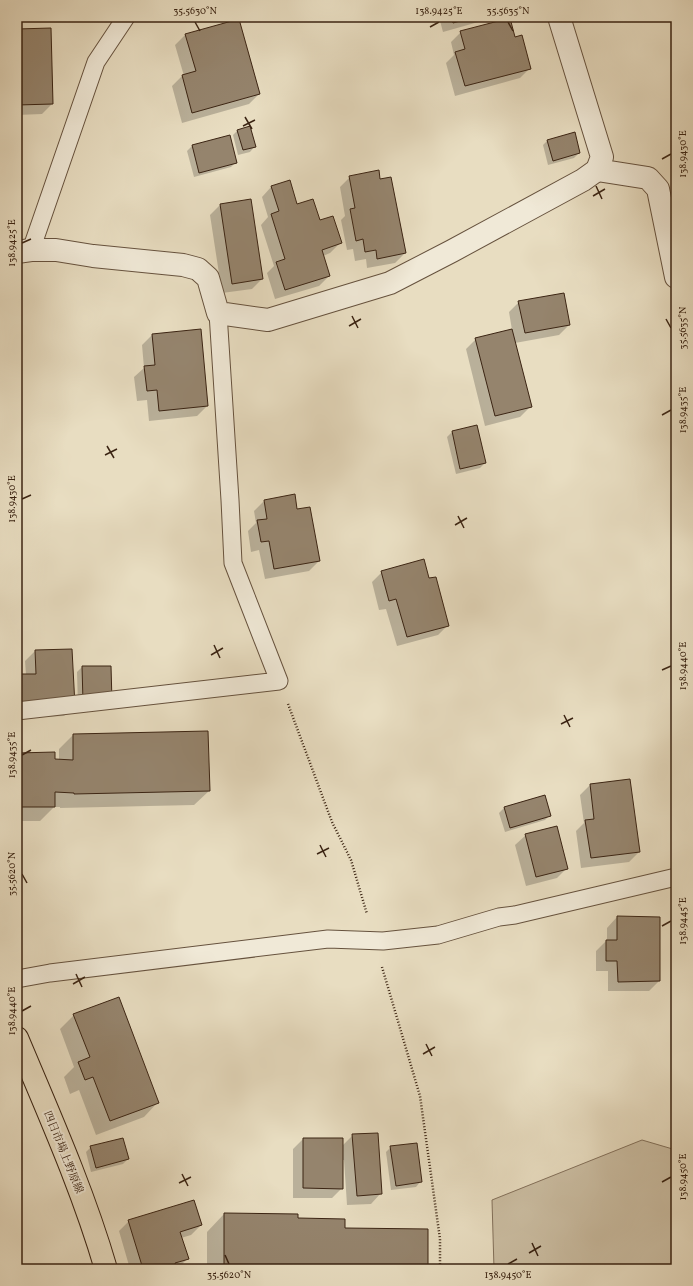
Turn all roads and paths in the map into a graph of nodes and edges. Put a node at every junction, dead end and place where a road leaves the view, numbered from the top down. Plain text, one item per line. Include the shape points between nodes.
1 (126, 17) edge
2 (559, 17) edge
3 (597, 170) junction
4 (24, 251) edge
5 (676, 277) edge
6 (218, 313) junction
7 (279, 681) junction
8 (17, 711) edge
9 (676, 877) edge
10 (374, 941) junction
11 (17, 980) edge
12 (17, 1038) edge
13 (106, 1269) edge
14 (440, 1269) edge

1 - 4 lane via 96,62
2 - 3 street via 602,157
3 - 5 street via 648,178 658,189
3 - 6 street via 583,180 390,283 268,320
4 - 6 street via 56,250 184,265 198,269 208,278
6 - 7 lane via 232,563
7 - 8 lane
7 - 10 path via 332,822 351,860
9 - 10 lane via 499,917 438,935
10 - 11 lane via 328,938 50,973
10 - 14 path via 420,1096 440,1239
12 - 13 main road, 四日市場上野原線 via 94,1229

